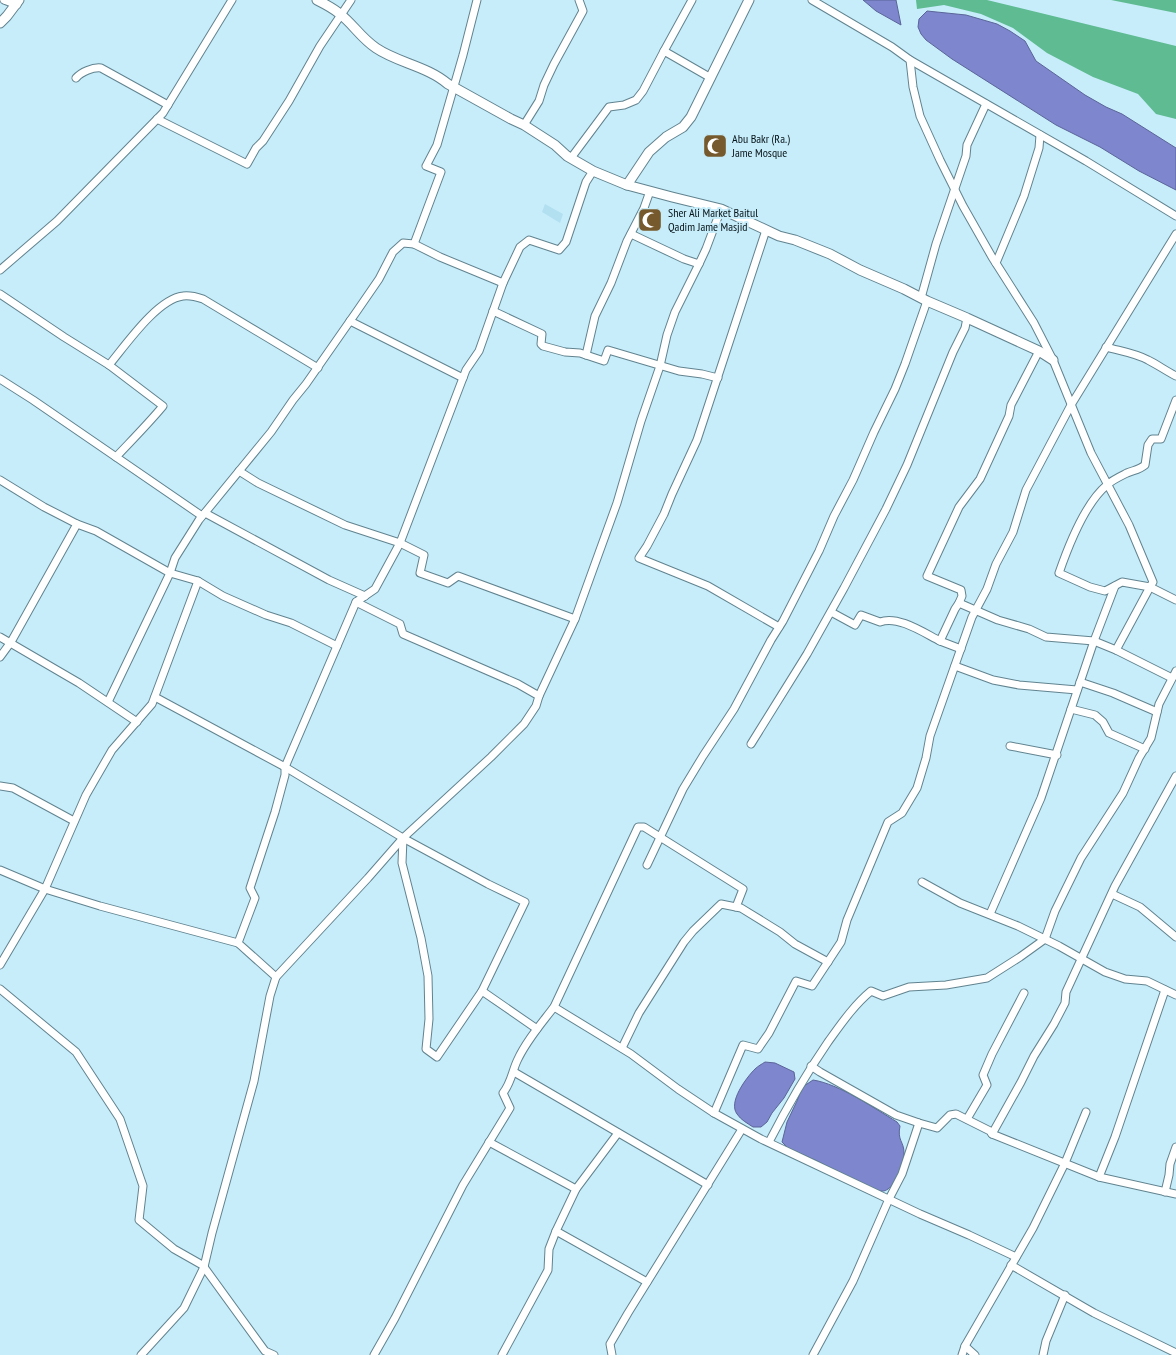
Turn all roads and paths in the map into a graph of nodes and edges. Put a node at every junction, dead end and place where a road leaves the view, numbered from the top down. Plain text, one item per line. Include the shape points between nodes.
1 (4, 0) edge
2 (232, 0) edge
3 (317, 0) edge
4 (352, 0) edge
5 (477, 0) edge
6 (579, 0) edge
7 (692, 0) edge
8 (749, 0) edge
9 (812, 0) edge
10 (18, 2) edge
11 (342, 15) junction
12 (0, 23) edge
13 (664, 51) junction
14 (910, 60) junction
15 (76, 78) dead end
16 (711, 78) junction
17 (454, 87) junction
18 (986, 104) junction
19 (168, 105) junction
20 (157, 119) junction
21 (524, 125) junction
22 (1040, 135) junction
23 (571, 158) junction
24 (593, 172) junction
25 (627, 185) junction
26 (954, 188) junction
27 (650, 191) junction
28 (721, 209) junction
29 (1176, 216) edge
30 (766, 230) junction
31 (631, 234) junction
32 (1176, 234) edge
33 (414, 244) junction
34 (996, 263) junction
35 (699, 264) junction
36 (0, 270) edge
37 (502, 283) junction
38 (0, 294) edge
39 (924, 299) junction
40 (493, 311) junction
41 (967, 318) junction
42 (350, 321) junction
43 (1106, 347) junction
44 (1039, 351) junction
45 (586, 355) junction
46 (1054, 360) junction
47 (109, 365) junction
48 (660, 366) junction
49 (318, 368) junction
50 (1176, 376) edge
51 (463, 378) junction
52 (718, 378) junction
53 (0, 379) edge
54 (1176, 400) edge
55 (1071, 405) junction
56 (116, 457) junction
57 (239, 471) junction
58 (0, 480) edge
59 (1108, 484) junction
60 (204, 514) junction
61 (78, 524) junction
62 (400, 543) junction
63 (170, 573) junction
64 (198, 581) junction
65 (1115, 585) junction
66 (1150, 587) junction
67 (365, 596) junction
68 (1176, 600) edge
69 (356, 602) junction
70 (959, 603) junction
71 (975, 611) junction
72 (831, 612) junction
73 (574, 619) junction
74 (779, 627) junction
75 (0, 637) edge
76 (940, 641) junction
77 (1094, 641) junction
78 (10, 642) junction
79 (337, 646) junction
80 (961, 649) junction
81 (1116, 650) junction
82 (0, 656) edge
83 (955, 666) junction
84 (1174, 675) edge
85 (1079, 686) junction
86 (155, 696) junction
87 (539, 696) junction
88 (108, 702) junction
89 (1071, 709) junction
90 (1157, 712) junction
91 (137, 722) junction
92 (751, 744) dead end
93 (1010, 746) dead end
94 (1145, 749) junction
95 (1057, 755) junction
96 (285, 767) junction
97 (1176, 776) edge
98 (0, 786) edge
99 (74, 821) junction
100 (660, 837) junction
101 (403, 838) junction
102 (647, 865) dead end
103 (0, 870) edge
104 (922, 882) dead end
105 (45, 889) junction
106 (1112, 894) junction
107 (736, 907) junction
108 (990, 914) junction
109 (1176, 937) edge
110 (1045, 939) junction
111 (238, 943) junction
112 (1082, 958) junction
113 (828, 962) junction
114 (0, 965) edge
115 (276, 977) junction
116 (0, 989) edge
117 (1165, 990) junction
118 (482, 991) junction
119 (1024, 993) dead end
120 (1176, 995) edge
121 (554, 1007) junction
122 (536, 1029) junction
123 (622, 1048) junction
124 (811, 1066) junction
125 (514, 1072) junction
126 (1086, 1112) dead end
127 (714, 1113) junction
128 (967, 1119) junction
129 (919, 1123) junction
130 (742, 1129) junction
131 (618, 1133) junction
132 (992, 1134) junction
133 (489, 1142) junction
134 (768, 1142) junction
135 (1176, 1147) edge
136 (1065, 1163) junction
137 (1099, 1177) junction
138 (708, 1185) junction
139 (576, 1189) junction
140 (1165, 1192) junction
141 (1176, 1194) edge
142 (888, 1199) junction
143 (556, 1231) junction
144 (1016, 1258) junction
145 (1011, 1265) junction
146 (204, 1266) junction
147 (647, 1282) junction
148 (1065, 1295) junction
149 (965, 1346) junction
150 (1176, 1353) edge
151 (141, 1355) edge
152 (274, 1355) edge
153 (374, 1355) edge
154 (502, 1355) edge
155 (612, 1355) edge
156 (813, 1355) edge
157 (962, 1355) edge
158 (975, 1355) edge
159 (1043, 1355) edge

1 - 10 street
2 - 19 street
3 - 11 street
4 - 11 street
5 - 17 street
6 - 21 street via 584,11 554,64 539,102
7 - 13 street
8 - 16 street
9 - 14 street
10 - 12 street
11 - 17 street via 377,49 431,72
11 - 20 street via 247,164
13 - 16 street
13 - 23 street via 636,100 609,107
14 - 18 street
14 - 26 street via 920,116
15 - 19 street via 96,67 101,68
16 - 25 street via 691,117 683,127 649,152
17 - 21 street
17 - 33 street via 437,145 426,166 441,172
18 - 22 street
18 - 26 street
19 - 20 street
20 - 36 street via 57,221
21 - 23 street
22 - 29 street
22 - 34 street via 1024,196
23 - 24 street
24 - 25 street
24 - 37 street via 586,182 566,242 558,250 529,240 520,247
25 - 27 street
26 - 34 street
26 - 39 street via 936,244
27 - 28 street
27 - 31 street
28 - 30 street
28 - 35 street
30 - 39 street via 830,254
30 - 52 street
31 - 35 street
31 - 45 street via 595,316
32 - 43 street
33 - 37 street
33 - 42 street via 403,243 393,252
34 - 46 street
35 - 48 street via 666,335
37 - 40 street
38 - 47 street
39 - 41 street
39 - 74 street via 895,388 819,551
40 - 45 street via 542,334 543,346
40 - 51 street via 479,352
41 - 44 street
41 - 72 street via 896,488
42 - 49 street
42 - 51 street
43 - 50 street via 1143,358
43 - 55 street
44 - 46 street
44 - 70 street via 1011,405 980,479 959,507 927,576 961,590
45 - 48 street via 604,361 608,350
46 - 55 street
47 - 49 street via 154,314 183,296 203,299
47 - 56 street via 163,406
48 - 52 street
48 - 73 street via 617,503
49 - 57 street
51 - 62 street
52 - 74 street via 697,440 664,514 639,558 708,586
53 - 56 street
54 - 59 street via 1161,439 1152,438 1148,445 1145,465
55 - 59 street
55 - 71 street via 1026,490 1012,532
56 - 60 street
57 - 60 street
57 - 62 street via 345,525
58 - 61 street
59 - 65 street via 1095,499 1073,537 1059,573 1105,591
59 - 66 street via 1143,556 1153,582
60 - 63 street via 175,558
60 - 67 street
61 - 63 street
61 - 78 street
62 - 67 street via 375,589
62 - 73 street via 424,555 420,573 448,583 458,576
63 - 64 street
63 - 88 street
64 - 79 street via 223,596 292,623
64 - 86 street
65 - 66 street via 1122,582
65 - 77 street
66 - 68 street
66 - 81 street
67 - 69 street
69 - 79 street
69 - 87 street via 400,624 403,634
70 - 71 street
70 - 76 street
71 - 77 street via 1046,638
71 - 80 street
72 - 76 street via 855,625 861,615 880,622 899,621
72 - 92 street
73 - 87 street
74 - 100 street via 734,709 683,789
75 - 78 street
76 - 80 street
77 - 81 street
77 - 85 street
78 - 82 street
78 - 88 street
79 - 96 street
80 - 83 street
81 - 84 street
83 - 85 street via 993,680 1019,685
83 - 113 street via 930,736 917,788 902,813 888,822 841,942
84 - 90 street
85 - 89 street
85 - 90 street via 1113,693
86 - 91 street
86 - 96 street
87 - 101 street via 524,724
88 - 91 street
89 - 94 street via 1095,715 1109,733
89 - 95 street
90 - 94 street
91 - 99 street via 112,750
93 - 95 street
94 - 110 street via 1081,858 1055,910
95 - 108 street via 1042,798
96 - 101 street
96 - 111 street via 275,812 250,888 255,898
97 - 106 street
98 - 99 street via 13,788
99 - 105 street
100 - 102 street
100 - 107 street via 743,889
100 - 121 street via 638,827
101 - 115 street
101 - 118 street via 525,902
101 - 118 street via 402,863 428,976 426,1050 437,1057
103 - 105 street
104 - 108 street via 960,903
105 - 111 street
105 - 114 street
106 - 109 street via 1140,907
106 - 112 street
107 - 113 street via 758,917 795,944
107 - 123 street via 721,904 688,936 639,1013
108 - 110 street
110 - 112 street
110 - 124 street via 987,978 909,987 883,996 871,991 841,1024
111 - 115 street
112 - 117 street via 1105,972 1125,979 1147,981
112 - 132 street via 1066,992 1065,1003
113 - 127 street via 812,986 796,981 758,1049 743,1045
115 - 146 street via 254,1081
116 - 146 street via 76,1052 120,1120 143,1186 139,1220 174,1249
117 - 120 street
117 - 137 street
118 - 122 street
119 - 128 street via 986,1068 983,1076 987,1085
121 - 122 street
121 - 123 street
122 - 125 street
123 - 127 street
124 - 129 street via 896,1115
124 - 134 street
125 - 131 street
125 - 133 street via 503,1094 510,1108
126 - 136 street
127 - 130 street
128 - 129 street via 950,1114 937,1128
128 - 132 street
129 - 142 street via 902,1174
130 - 134 street
130 - 138 street
131 - 138 street
131 - 139 street
132 - 136 street
133 - 139 street
133 - 153 street
134 - 142 street
135 - 140 street
136 - 137 street
136 - 144 street
137 - 140 street
138 - 147 street
139 - 143 street
140 - 141 street
142 - 144 street
142 - 156 street via 853,1281
143 - 147 street
143 - 154 street via 549,1249 548,1270
144 - 145 street
145 - 148 street
145 - 149 street
146 - 151 street via 184,1308
146 - 152 street via 265,1350
147 - 155 street via 610,1344
148 - 150 street via 1094,1313
148 - 159 street
149 - 157 street
149 - 158 street

